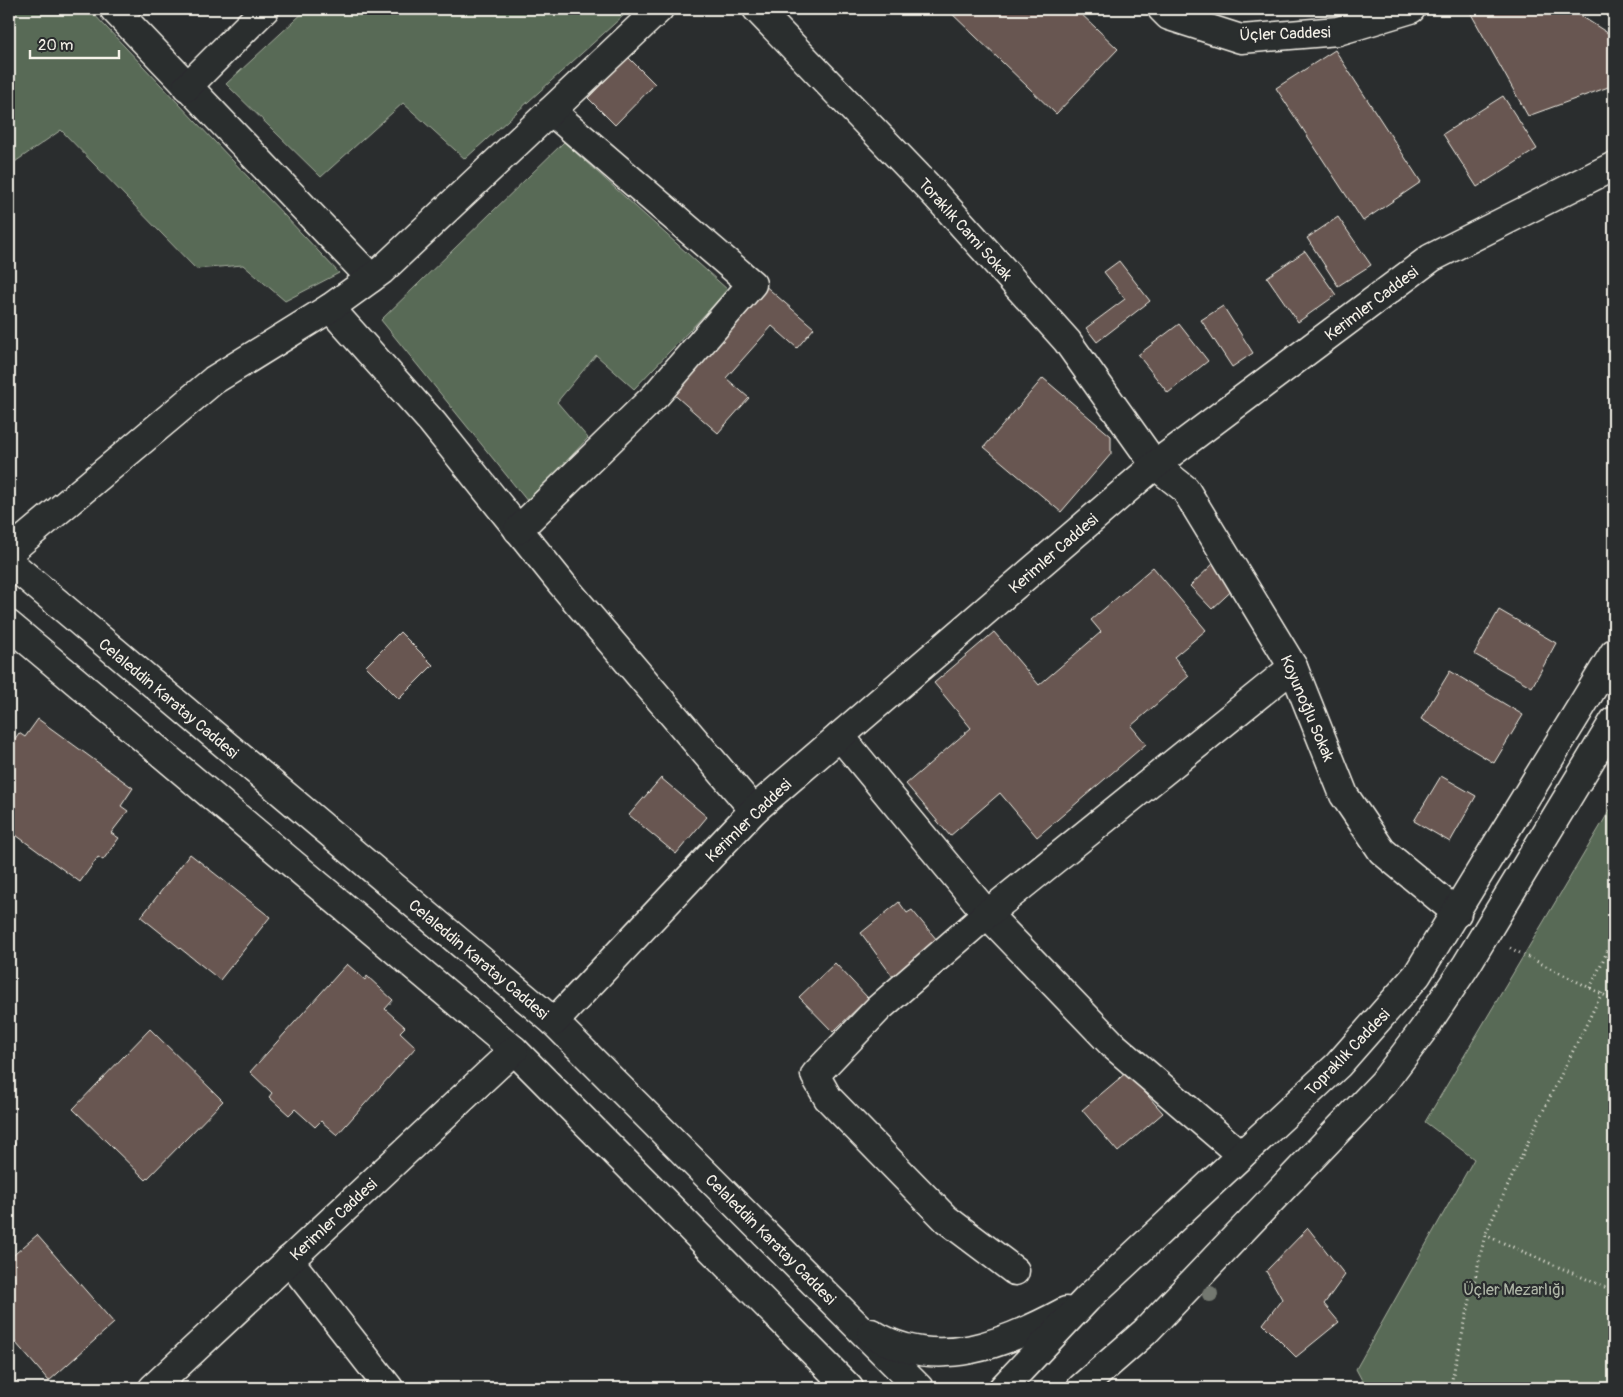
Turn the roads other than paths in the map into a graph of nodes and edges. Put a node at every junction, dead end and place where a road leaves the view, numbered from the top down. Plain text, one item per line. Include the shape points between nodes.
1 (114, 9) edge
2 (265, 9) edge
3 (659, 9) edge
4 (757, 9) edge
5 (1162, 9) edge
6 (1410, 9) edge
7 (187, 87) junction
8 (551, 111) junction
9 (1614, 166) edge
10 (371, 278) junction
11 (330, 308) junction
12 (1155, 465) junction
13 (518, 530) junction
14 (9, 552) edge
15 (9, 562) edge
16 (9, 625) edge
17 (1614, 653) edge
18 (1293, 667) junction
19 (1614, 721) edge
20 (840, 736) junction
21 (754, 810) junction
22 (1457, 913) junction
23 (987, 914) junction
24 (554, 1022) junction
25 (514, 1050) junction
26 (1241, 1154) junction
27 (289, 1260) junction
28 (1015, 1271) dead end
29 (1087, 1299) junction
30 (855, 1324) junction
31 (1145, 1332) junction
32 (818, 1355) junction
33 (153, 1388) edge
34 (389, 1388) edge
35 (832, 1388) edge
36 (849, 1388) edge
37 (919, 1388) edge
38 (1003, 1388) edge
39 (1081, 1388) edge
40 (1097, 1388) edge

1 - 7 street
2 - 7 street
3 - 8 street
4 - 12 street, Toraklık Cami Sokak via 932,191 1066,341
5 - 6 street, Üçler Caddesi via 1169,16 1241,39 1338,31
7 - 10 street
8 - 10 street
8 - 13 street via 752,284 656,395
9 - 12 street, Kerimler Caddesi via 1431,258
10 - 11 street
11 - 13 street via 432,422
11 - 14 street via 214,380
12 - 18 street, Koyunoğlu Sokak via 1185,490
12 - 20 street, Kerimler Caddesi
13 - 21 street
15 - 24 street, Celaleddin Karatay Caddesi
16 - 25 street
17 - 22 street, Topraklık Caddesi
18 - 22 street, Koyunoğlu Sokak via 1344,795 1382,851
18 - 23 street
19 - 31 street via 1485,935 1423,1030 1383,1083
20 - 21 street, Kerimler Caddesi
20 - 23 street
21 - 24 street, Kerimler Caddesi
22 - 26 street, Topraklık Caddesi via 1418,975 1376,1024 1338,1065
23 - 26 street via 1114,1046
23 - 28 street via 879,1008 815,1074 828,1098 946,1219
24 - 30 street, Celaleddin Karatay Caddesi
25 - 27 street, Kerimler Caddesi
25 - 32 street
26 - 29 street, Topraklık Caddesi
27 - 33 street, Kerimler Caddesi
27 - 34 street
29 - 30 street via 1017,1334 963,1352 926,1352 887,1343
29 - 38 street, Topraklık Caddesi
30 - 37 street, Celaleddin Karatay Caddesi
31 - 39 street
31 - 40 street
32 - 35 street
32 - 36 street

